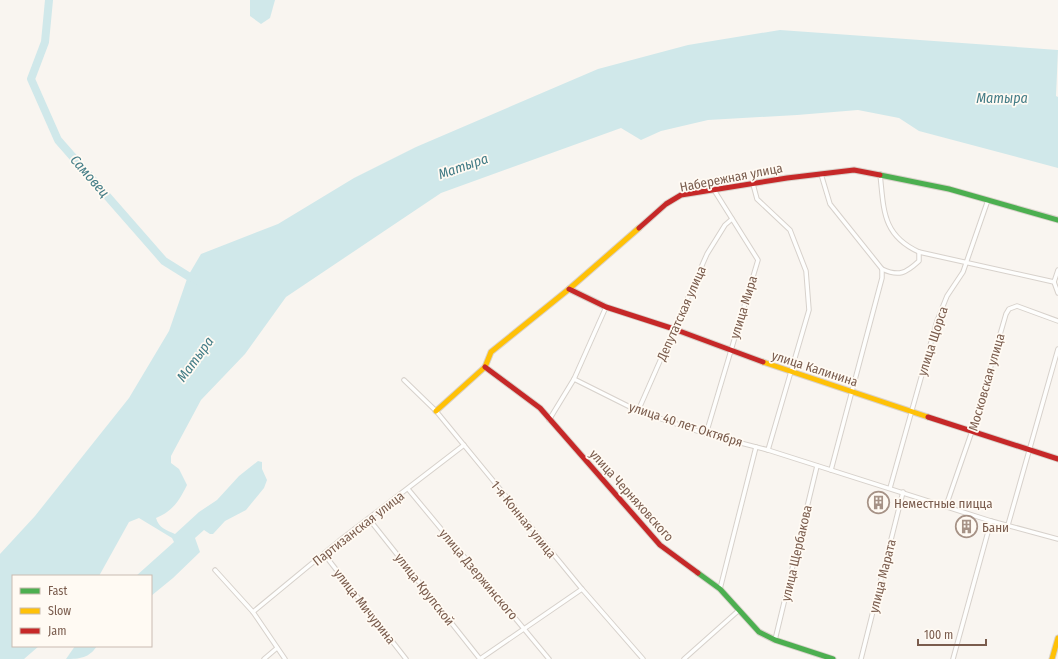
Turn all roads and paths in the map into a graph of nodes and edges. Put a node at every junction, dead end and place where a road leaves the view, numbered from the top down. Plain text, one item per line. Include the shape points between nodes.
1 (821, 174) junction
2 (880, 174) junction
3 (753, 184) junction
4 (714, 190) junction
5 (988, 200) junction
6 (732, 219) junction
7 (1058, 220) edge
8 (919, 252) junction
9 (966, 262) junction
10 (882, 269) junction
11 (1058, 270) edge
12 (1054, 282) junction
13 (569, 289) junction
14 (1058, 293) edge
15 (606, 307) junction
16 (1058, 321) edge
17 (674, 329) junction
18 (1058, 349) edge
19 (730, 350) junction
20 (486, 367) junction
21 (791, 372) junction
22 (574, 379) junction
23 (404, 380) dead end
24 (853, 392) junction
25 (436, 411) junction
26 (638, 411) junction
27 (911, 411) junction
28 (549, 420) junction
29 (972, 431) junction
30 (706, 434) junction
31 (464, 446) junction
32 (756, 447) junction
33 (768, 450) junction
34 (1030, 450) junction
35 (1058, 459) edge
36 (817, 466) junction
37 (831, 470) junction
38 (890, 488) junction
39 (408, 489) junction
40 (903, 492) junction
41 (946, 506) junction
42 (369, 519) junction
43 (991, 521) junction
44 (1008, 524) junction
45 (1058, 539) edge
46 (324, 554) junction
47 (215, 570) dead end
48 (582, 589) junction
49 (720, 589) junction
50 (738, 611) junction
51 (253, 612) junction
52 (524, 628) junction
53 (1058, 638) edge
54 (775, 640) junction
55 (277, 648) junction
56 (264, 659) edge
57 (285, 659) edge
58 (406, 659) edge
59 (480, 659) edge
60 (549, 659) edge
61 (643, 659) edge
62 (684, 659) edge
63 (834, 659) edge
64 (861, 659) edge
65 (954, 659) edge
66 (1052, 659) edge

1 - 2 street, Набережная улица via 854,170
1 - 3 street, Набережная улица
1 - 10 street via 830,204
2 - 5 street, Набережная улица
2 - 8 street via 884,215 892,231 909,247
3 - 4 street, Набережная улица
3 - 21 street via 757,199 790,230 806,272 809,310
4 - 6 street, улица Мира
4 - 13 street, Набережная улица via 681,195 666,204
5 - 7 street, Набережная улица
5 - 9 street, улица Щорса via 973,250
6 - 17 street, Депутатская улица via 707,254
6 - 19 street, улица Мира via 758,260
8 - 9 street
8 - 10 street via 919,261 908,271 893,274
9 - 12 street
9 - 27 street, улица Щорса via 963,272 947,296 937,322
10 - 24 street via 882,278
11 - 12 street
12 - 14 street
13 - 15 street, улица Калинина
13 - 20 street, Набережная улица via 491,352
15 - 17 street, улица Калинина
15 - 22 street
16 - 29 street, Московская улица via 1016,306 1009,309
17 - 19 street, улица Калинина
17 - 26 street, Депутатская улица
18 - 34 street
19 - 21 street, улица Калинина
19 - 30 street, улица Мира
20 - 25 street, Набережная улица
20 - 28 street, улица Черняховского via 508,386 541,408
21 - 24 street, улица Калинина
21 - 33 street
22 - 26 street, улица 40 лет Октября
22 - 28 street
23 - 25 street, 1-я Конная улица
24 - 27 street, улица Калинина
24 - 37 street
25 - 31 street, 1-я Конная улица
26 - 30 street, улица 40 лет Октября
27 - 29 street, улица Калинина
27 - 38 street, улица Щорса
28 - 49 street, улица Черняховского via 660,545
29 - 34 street, улица Калинина
29 - 41 street, Московская улица
30 - 32 street, улица 40 лет Октября
31 - 39 street, Партизанская улица
31 - 48 street, 1-я Конная улица
32 - 33 street, улица 40 лет Октября
32 - 49 street, улица 40 лет Октября
33 - 36 street, улица 40 лет Октября
34 - 35 street, улица Калинина
34 - 44 street
36 - 37 street, улица 40 лет Октября
36 - 54 street, улица Щербакова
37 - 38 street, улица 40 лет Октября
38 - 40 street, улица 40 лет Октября
39 - 42 street, Партизанская улица
39 - 52 street, улица Дзержинского
40 - 41 street, улица 40 лет Октября
40 - 64 street, улица Марата
41 - 43 street, улица 40 лет Октября
42 - 46 street, Партизанская улица
42 - 59 street, улица Крупской
43 - 44 street, улица 40 лет Октября
43 - 65 street
44 - 45 street, улица 40 лет Октября
46 - 51 street, Партизанская улица
46 - 58 street, улица Мичурина
47 - 51 street
48 - 52 street
48 - 61 street, 1-я Конная улица
49 - 50 street, улица Черняховского
50 - 54 street, улица Черняховского via 759,632
50 - 62 street
51 - 55 street
52 - 59 street
52 - 60 street, улица Дзержинского
53 - 66 street
54 - 63 street, улица Черняховского
55 - 56 street
55 - 57 street

